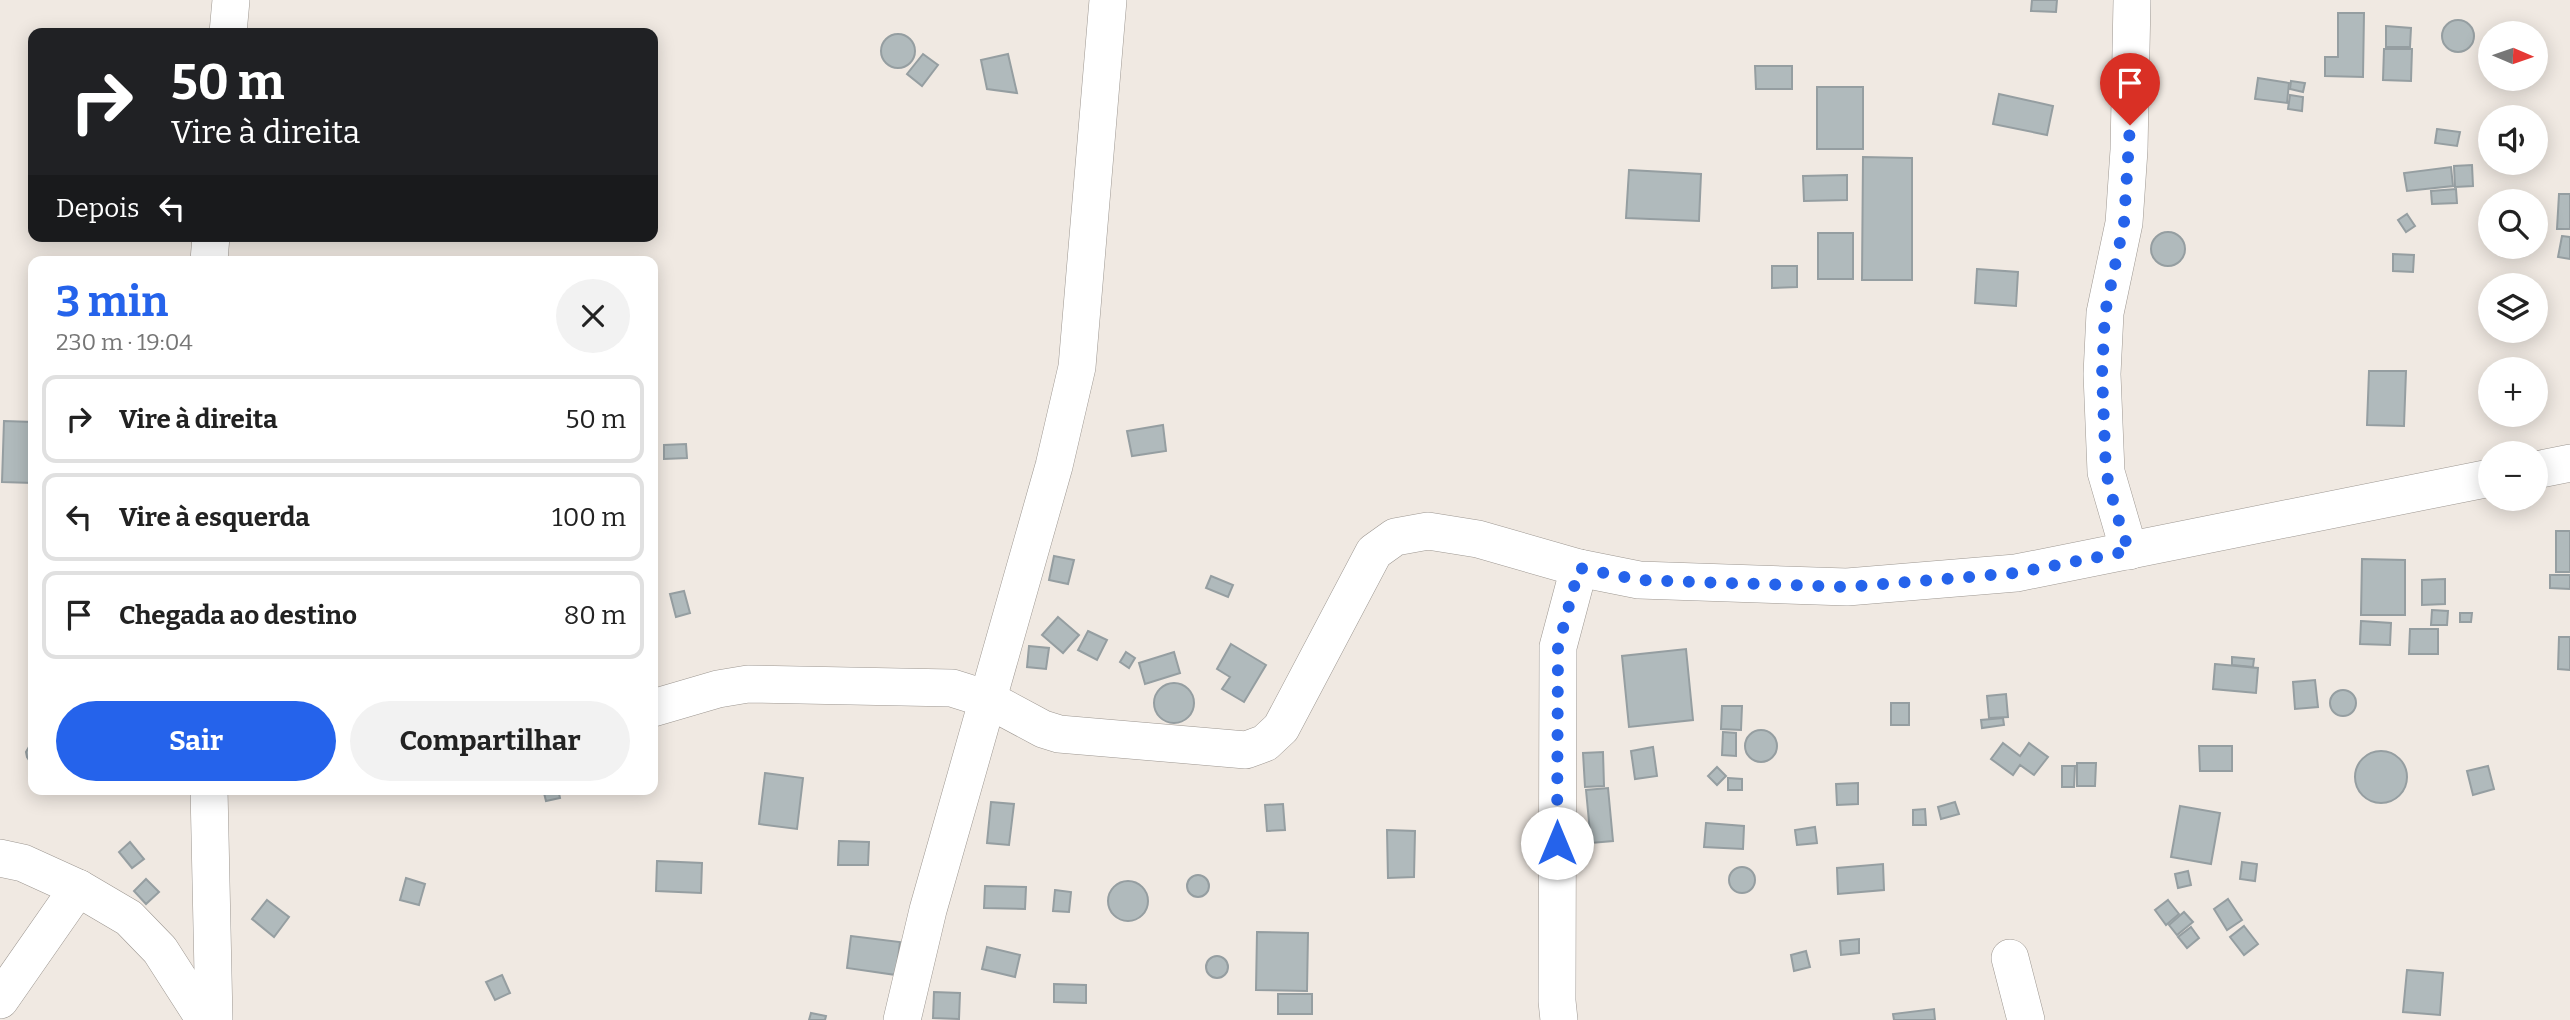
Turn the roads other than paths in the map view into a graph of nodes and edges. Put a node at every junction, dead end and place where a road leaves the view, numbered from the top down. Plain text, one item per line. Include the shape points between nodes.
1 (231, 0) edge
2 (1108, 0) edge
3 (2132, 0) edge
4 (228, 28) edge
5 (2570, 463) edge
6 (2548, 468) edge
7 (2478, 480) edge
8 (2129, 551) junction
9 (1579, 568) junction
10 (987, 699) junction
11 (658, 707) edge
12 (209, 795) edge
13 (0, 858) edge
14 (78, 888) junction
15 (2010, 958) dead end
16 (0, 1000) edge
17 (205, 1020) edge
18 (214, 1020) edge
19 (902, 1020) edge
20 (1559, 1020) edge
21 (2026, 1020) edge

1 - 4 street
2 - 10 street via 1077,367 1054,466
3 - 8 street via 2124,223 2105,313 2102,374 2106,472
5 - 6 street
7 - 8 street
8 - 9 street via 2016,573 1847,587 1639,580
9 - 10 street via 1478,539 1428,531 1395,537 1374,552 1282,728 1265,743 1246,750 1059,734
9 - 20 street via 1558,647
10 - 11 street via 952,688 748,684
10 - 19 street
12 - 18 street
13 - 14 street via 23,863
14 - 16 street
14 - 17 street via 130,918 160,950
15 - 21 street

